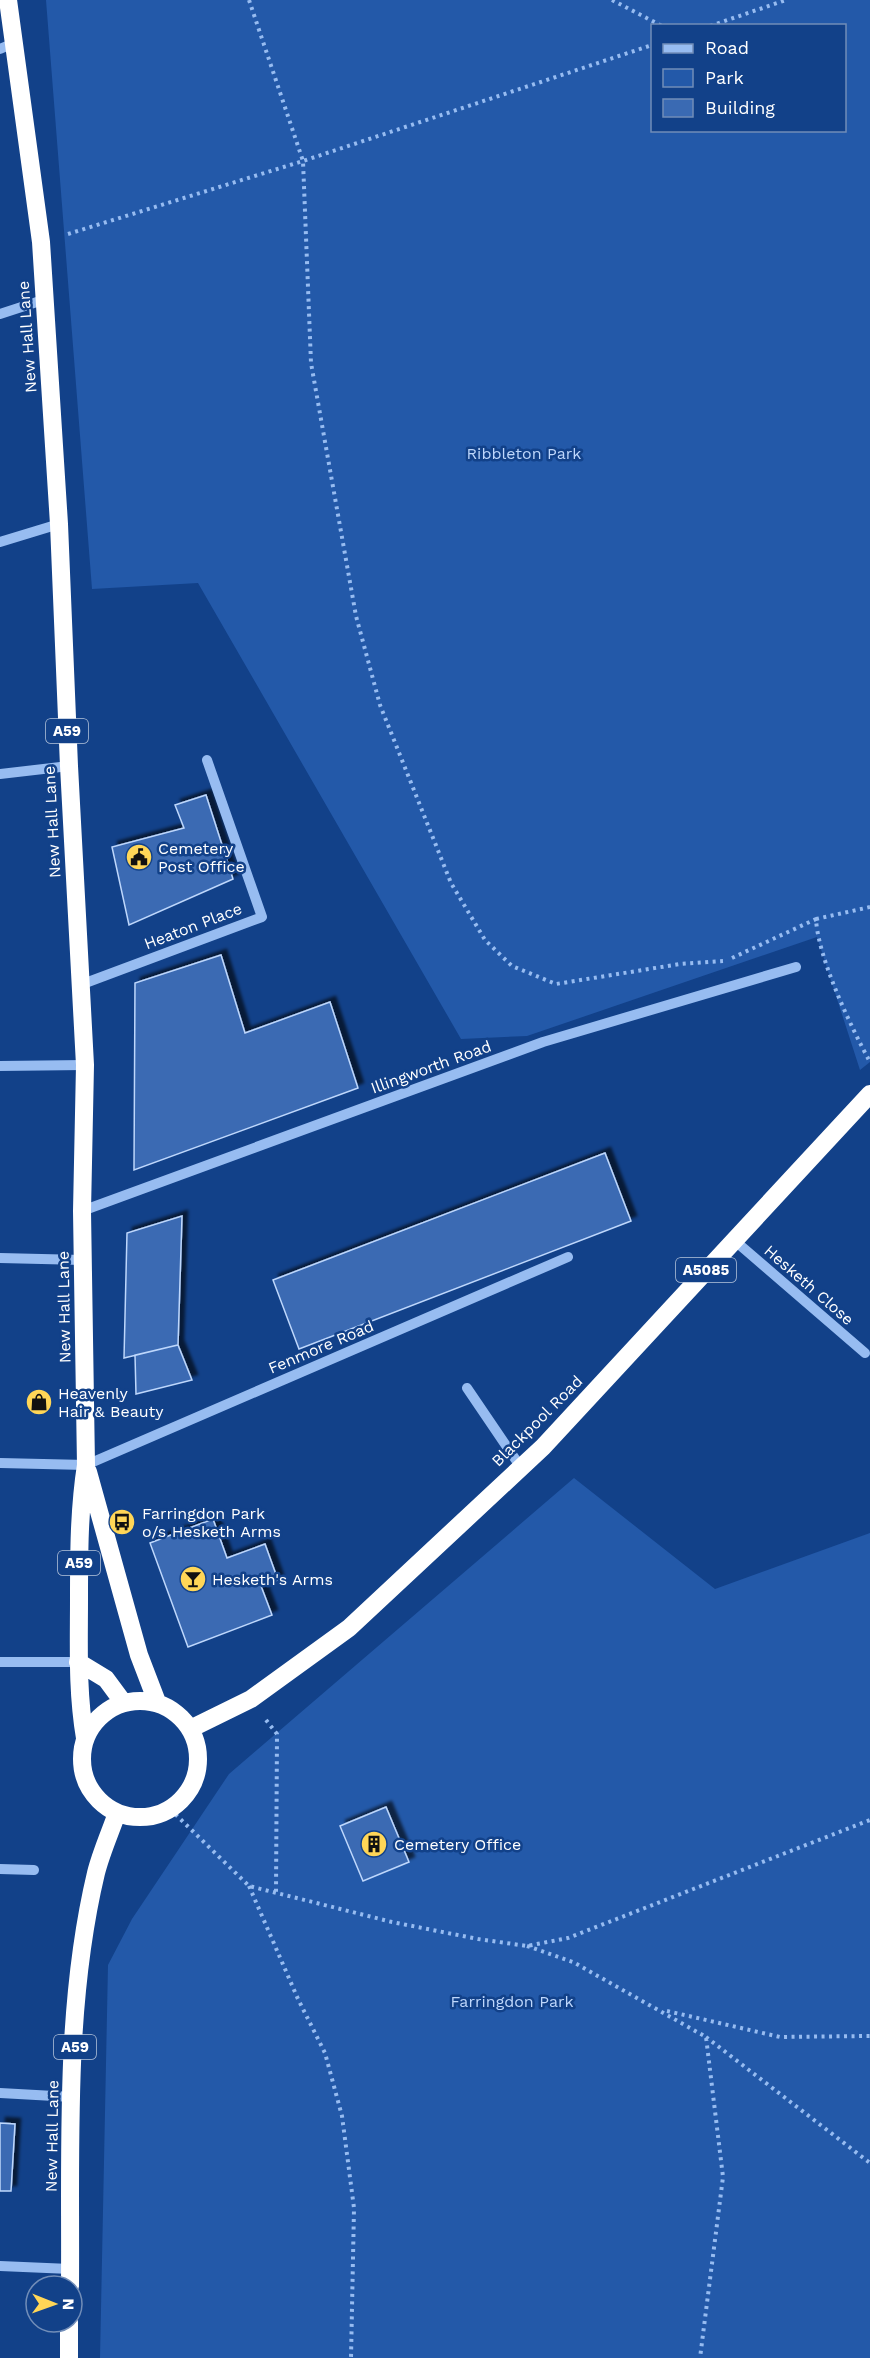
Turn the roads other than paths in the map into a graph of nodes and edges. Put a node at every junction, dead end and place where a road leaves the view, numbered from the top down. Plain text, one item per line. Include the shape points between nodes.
1 (8, 0) edge
2 (7, 46) edge
3 (43, 300) junction
4 (0, 314) edge
5 (59, 524) junction
6 (0, 542) edge
7 (207, 760) dead end
8 (69, 766) junction
9 (0, 774) edge
10 (796, 968) dead end
11 (80, 985) junction
12 (86, 1065) junction
13 (0, 1066) edge
14 (870, 1095) edge
15 (82, 1211) junction
16 (734, 1240) junction
17 (568, 1257) dead end
18 (0, 1258) edge
19 (83, 1260) junction
20 (865, 1353) dead end
21 (467, 1388) dead end
22 (0, 1463) edge
23 (86, 1465) junction
24 (520, 1466) junction
25 (0, 1662) edge
26 (78, 1662) junction
27 (123, 1702) junction
28 (157, 1702) junction
29 (192, 1728) junction
30 (85, 1738) junction
31 (117, 1813) junction
32 (0, 1869) edge
33 (33, 1870) dead end
34 (0, 2093) edge
35 (72, 2097) junction
36 (0, 2266) edge
37 (51, 2274) edge
38 (70, 2274) edge
39 (69, 2334) edge
40 (69, 2358) edge

1 - 2 highway, New Hall Lane / A59
2 - 3 highway, New Hall Lane / A59 via 41,242
3 - 4 street
3 - 5 highway, New Hall Lane / A59
5 - 6 street
5 - 8 highway, New Hall Lane / A59
7 - 11 street, Heaton Place via 262,916
8 - 9 street
8 - 11 highway, New Hall Lane / A59
10 - 15 street, Illingworth Road via 543,1042
11 - 12 highway, New Hall Lane / A59
12 - 13 street
12 - 15 highway, New Hall Lane / A59
14 - 16 highway, Blackpool Road / A5085
15 - 19 highway, New Hall Lane / A59
16 - 20 street, Hesketh Close
16 - 24 highway, Blackpool Road / A5085 via 543,1447
17 - 23 street, Fenmore Road
18 - 19 street
19 - 23 highway, New Hall Lane / A59
21 - 24 street
22 - 23 street
23 - 26 highway, New Hall Lane / A59 via 80,1504
23 - 28 highway, New Hall Lane / A59 via 139,1655
24 - 29 highway, Blackpool Road / A5085 via 349,1628 251,1699
25 - 26 street
26 - 27 highway via 106,1679
26 - 30 highway, New Hall Lane / A59
27 - 28 highway
27 - 30 highway via 93,1722
28 - 29 highway
29 - 31 highway via 198,1768 188,1791 170,1809 153,1816
30 - 31 highway, A59 via 81,1755 86,1784 101,1804
31 - 35 highway, New Hall Lane / A59 via 96,1872 79,1970
32 - 33 street
34 - 35 street
35 - 38 highway, New Hall Lane / A59
36 - 37 street
39 - 40 highway

